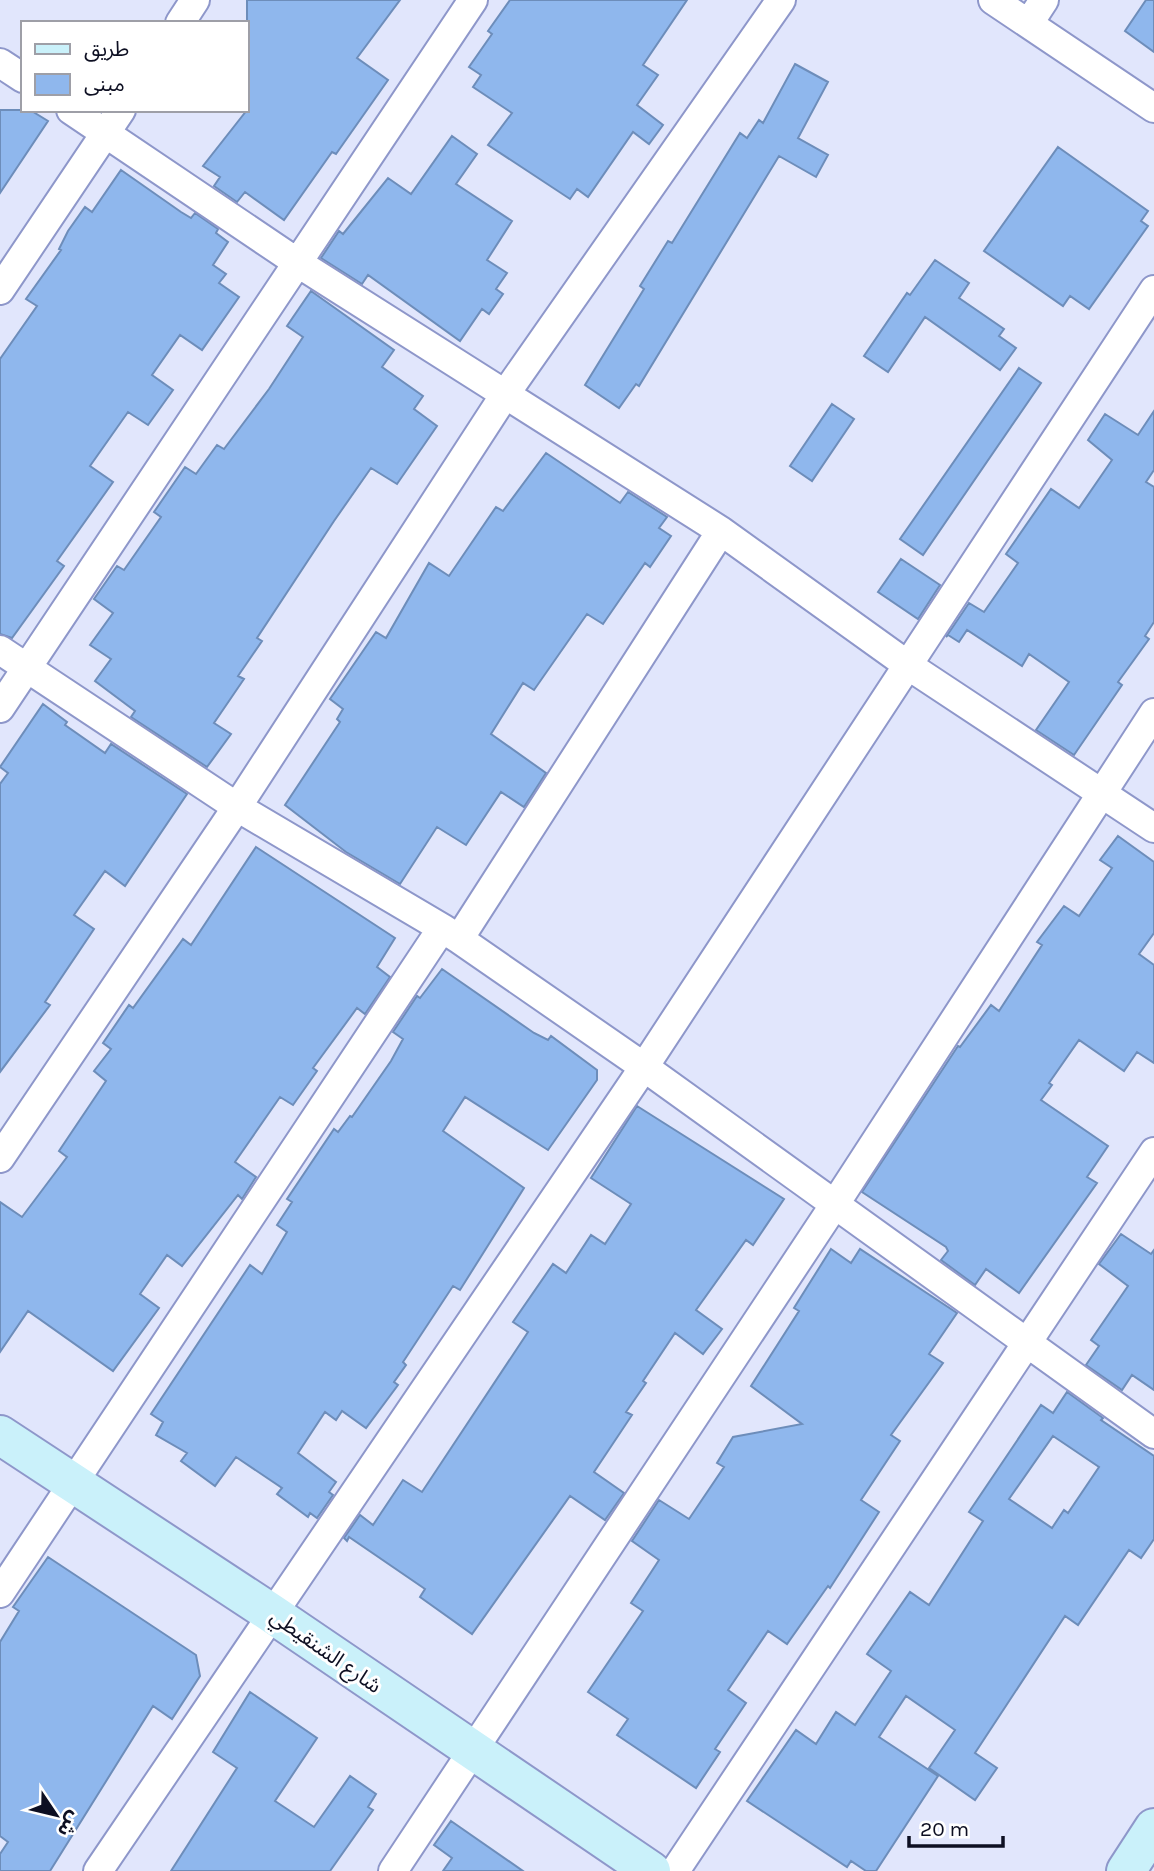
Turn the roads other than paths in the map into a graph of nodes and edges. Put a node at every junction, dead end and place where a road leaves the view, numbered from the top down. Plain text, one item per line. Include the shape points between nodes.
1 (195, 0) edge
2 (473, 0) edge
3 (780, 0) edge
4 (993, 0) edge
5 (1036, 11) edge
6 (181, 21) edge
7 (0, 63) edge
8 (21, 77) edge
9 (1154, 108) edge
10 (74, 112) edge
11 (120, 112) edge
12 (105, 134) junction
13 (298, 263) junction
14 (0, 290) edge
15 (1154, 290) edge
16 (506, 393) junction
17 (720, 531) junction
18 (0, 650) edge
19 (909, 666) junction
20 (27, 668) junction
21 (0, 708) edge
22 (1154, 713) edge
23 (1100, 793) junction
24 (237, 807) junction
25 (1154, 828) edge
26 (450, 934) junction
27 (644, 1067) junction
28 (1154, 1152) edge
29 (0, 1158) edge
30 (835, 1205) junction
31 (1028, 1343) junction
32 (0, 1434) edge
33 (1154, 1434) edge
34 (75, 1482) junction
35 (0, 1593) edge
36 (271, 1613) junction
37 (471, 1752) junction
38 (1154, 1828) edge
39 (98, 1871) edge
40 (393, 1871) edge
41 (651, 1871) edge
42 (675, 1871) edge
43 (1126, 1871) edge

1 - 6 street
2 - 13 street
3 - 16 street
4 - 5 street
5 - 9 street
7 - 8 street
10 - 12 street
11 - 12 street
12 - 13 street
12 - 14 street
13 - 16 street
13 - 20 street
15 - 19 street
16 - 17 street
16 - 24 street
17 - 19 street
17 - 26 street
18 - 20 street
19 - 23 street
19 - 27 street
20 - 21 street
20 - 24 street
22 - 23 street
23 - 25 street
23 - 30 street
24 - 26 street
24 - 29 street
26 - 27 street
26 - 34 street
27 - 30 street
27 - 36 street
28 - 31 street
30 - 31 street
30 - 37 street
31 - 33 street
31 - 42 street
32 - 34 street, شارع الشنقيطي
34 - 35 street
34 - 36 street, شارع الشنقيطي
36 - 37 street, شارع الشنقيطي
36 - 39 street
37 - 40 street
37 - 41 street, شارع الشنقيطي
38 - 43 street

